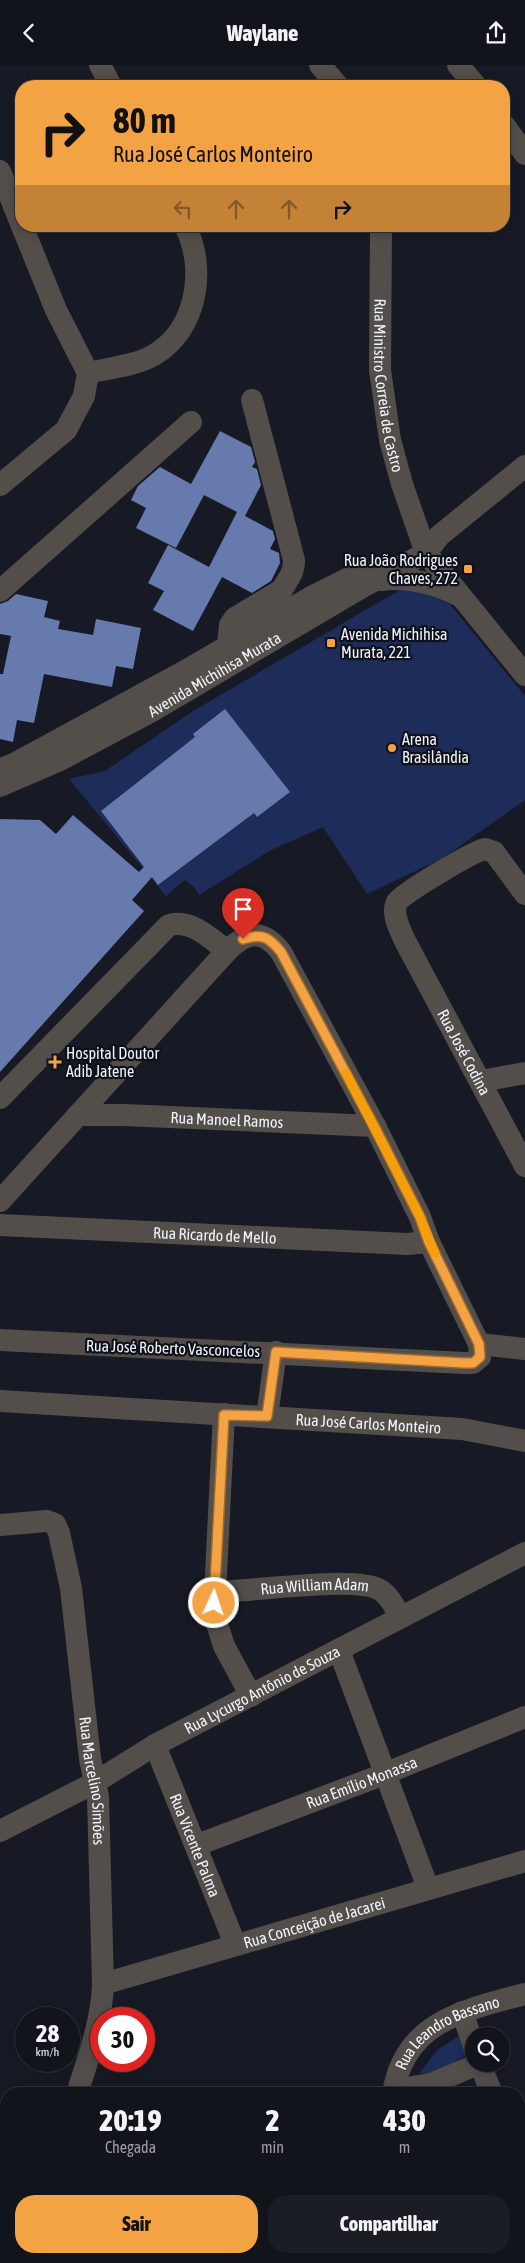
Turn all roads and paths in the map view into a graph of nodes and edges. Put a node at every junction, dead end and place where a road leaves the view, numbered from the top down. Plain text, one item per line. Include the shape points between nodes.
1 (100, 65) edge
2 (320, 65) edge
3 (458, 65) edge
4 (108, 80) edge
5 (333, 80) edge
6 (471, 80) edge
7 (510, 133) edge
8 (525, 154) edge
9 (0, 171) edge
10 (15, 208) edge
11 (25, 232) edge
12 (188, 232) edge
13 (381, 232) edge
14 (88, 373) junction
15 (252, 400) dead end
16 (191, 422) dead end
17 (525, 466) edge
18 (0, 485) edge
19 (429, 544) junction
20 (374, 581) junction
21 (0, 591) edge
22 (280, 591) junction
23 (460, 596) junction
24 (281, 615) junction
25 (228, 646) junction
26 (525, 675) edge
27 (0, 769) edge
28 (0, 786) edge
29 (525, 894) edge
30 (227, 951) junction
31 (525, 1073) edge
32 (481, 1081) junction
33 (0, 1098) edge
34 (78, 1115) junction
35 (374, 1126) junction
36 (525, 1166) edge
37 (0, 1201) edge
38 (0, 1225) edge
39 (429, 1242) junction
40 (0, 1340) edge
41 (479, 1344) junction
42 (525, 1349) edge
43 (276, 1352) junction
44 (0, 1401) edge
45 (224, 1415) junction
46 (267, 1416) junction
47 (525, 1441) edge
48 (0, 1525) edge
49 (525, 1553) edge
50 (214, 1592) junction
51 (401, 1617) junction
52 (339, 1650) junction
53 (251, 1696) junction
54 (525, 1717) edge
55 (155, 1745) junction
56 (385, 1773) junction
57 (94, 1783) junction
58 (0, 1831) edge
59 (197, 1845) junction
60 (525, 1861) edge
61 (428, 1889) junction
62 (235, 1944) junction
63 (103, 1984) junction
64 (525, 1994) edge
65 (462, 2012) junction
66 (467, 2027) edge
67 (465, 2070) edge
68 (482, 2072) edge
69 (79, 2087) edge
70 (396, 2087) edge
71 (415, 2087) edge
72 (489, 2087) edge

1 - 4 street
2 - 5 street
3 - 6 street
7 - 8 street
9 - 10 street
11 - 14 street via 56,310
12 - 14 street via 198,269 197,286 177,335 154,355
13 - 19 street, Rua Ministro Correia de Castro via 380,371 390,440
14 - 18 street via 82,402 66,430
15 - 22 street via 294,560 291,575
16 - 21 street
17 - 19 street
19 - 20 street, Avenida Michihisa Murata
19 - 23 street
19 - 24 street, Avenida Michihisa Murata via 313,596
20 - 23 street via 414,580
20 - 28 street, Avenida Michihisa Murata via 152,711 58,761
22 - 24 street
22 - 25 street via 235,618 230,625
23 - 26 street
24 - 25 street, Avenida Michihisa Murata
25 - 27 street, Avenida Michihisa Murata via 14,765
29 - 32 street, Rua José Codina via 494,852 482,849 397,902 396,917 404,939
30 - 33 street via 187,924 169,925
30 - 34 street
30 - 35 street via 236,942 252,936 264,936 281,952
31 - 32 street
32 - 36 street, Rua José Codina
34 - 35 street, Rua Manoel Ramos
34 - 37 street
35 - 39 street via 420,1217
38 - 39 street, Rua Ricardo de Mello
39 - 41 street
40 - 43 street, Rua José Roberto Vasconcelos
41 - 42 street
41 - 43 street, Rua José Roberto Vasconcelos via 480,1359 473,1363
43 - 46 street
44 - 45 street, Rua José Carlos Monteiro
45 - 46 street, Rua José Carlos Monteiro
45 - 50 street
46 - 47 street, Rua José Carlos Monteiro via 462,1429
48 - 57 street, Rua Marcelino Simões via 50,1522 55,1524 59,1533 71,1588
49 - 51 street, Rua Lycurgo Antônio de Souza
50 - 51 street, Rua William Adam via 332,1584 366,1585 383,1591
50 - 53 street via 216,1626
51 - 52 street, Rua Lycurgo Antônio de Souza
52 - 53 street, Rua Lycurgo Antônio de Souza
52 - 56 street
53 - 55 street, Rua Lycurgo Antônio de Souza
54 - 56 street, Rua Emílio Monassa
55 - 57 street, Rua Lycurgo Antônio de Souza
55 - 59 street, Rua Vicente Palma
56 - 59 street, Rua Emílio Monassa
56 - 61 street
57 - 58 street, Rua Lycurgo Antônio de Souza
57 - 63 street, Rua Marcelino Simões via 98,1797
59 - 62 street, Rua Vicente Palma
60 - 61 street, Rua Conceição de Jacarei
61 - 62 street, Rua Conceição de Jacarei
62 - 63 street, Rua Conceição de Jacarei
63 - 69 street, Rua Marcelino Simões via 94,2035
64 - 65 street, Rua Leandro Bassano
65 - 66 street
65 - 70 street, Rua Leandro Bassano via 428,2030 413,2044
67 - 71 street
68 - 72 street

